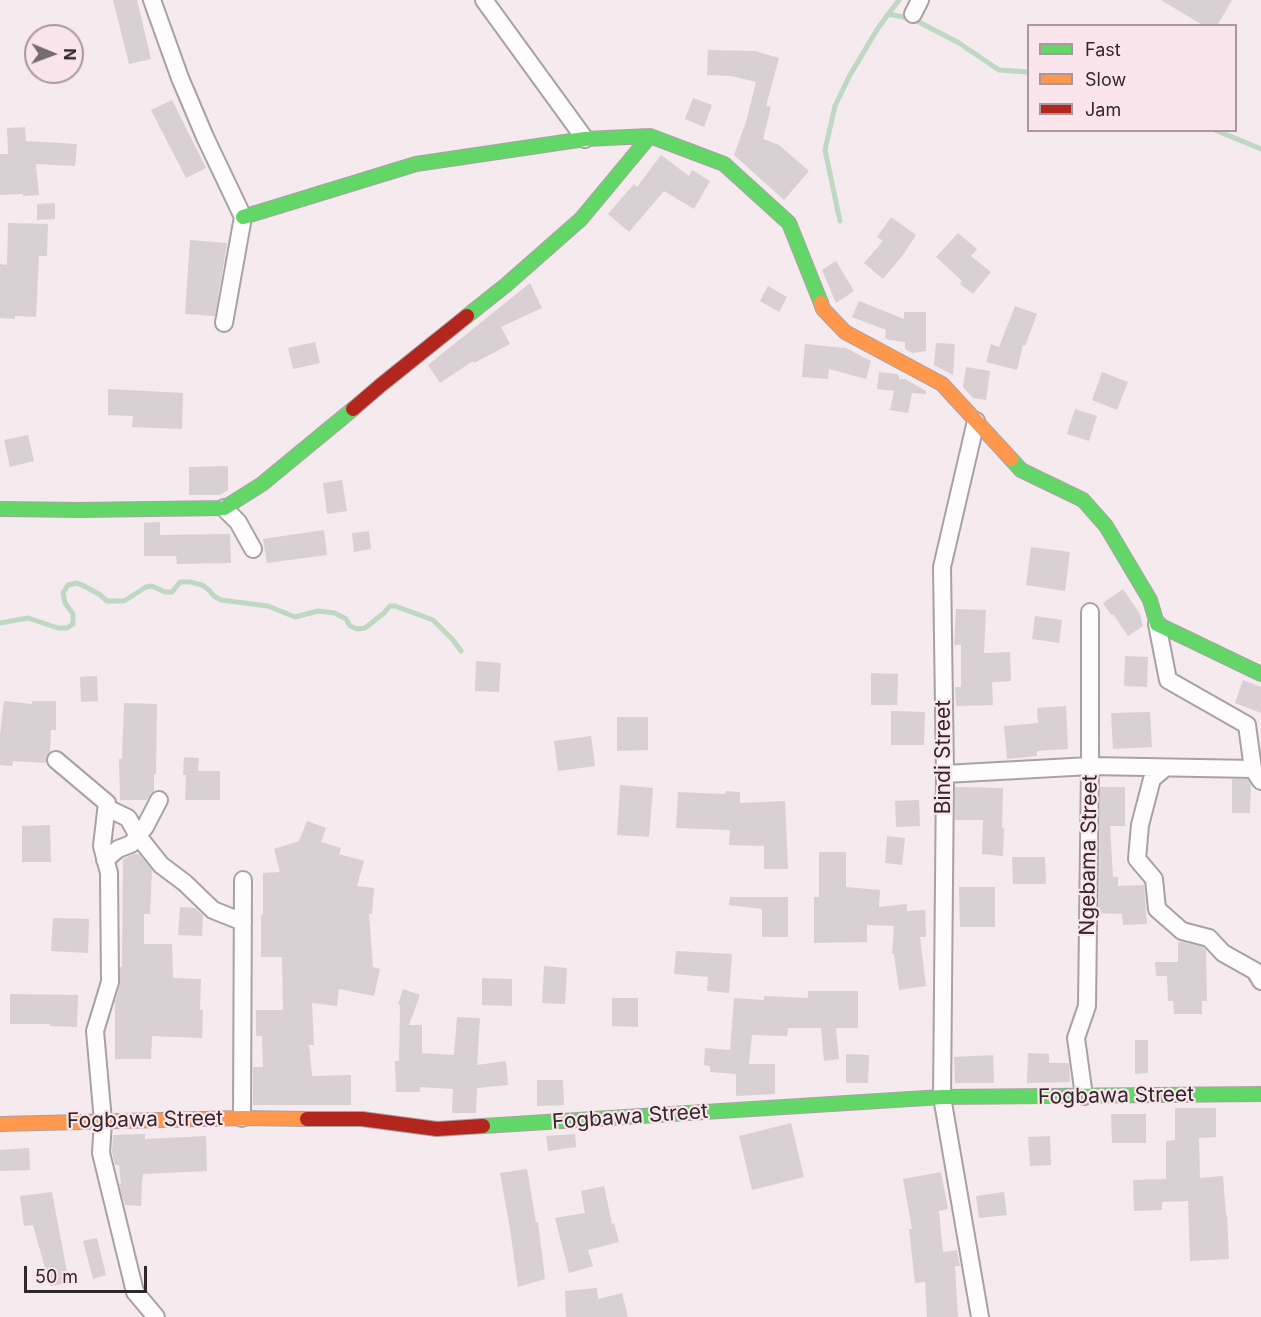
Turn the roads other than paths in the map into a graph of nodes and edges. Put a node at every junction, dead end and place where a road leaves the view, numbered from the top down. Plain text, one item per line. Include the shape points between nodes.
1 (152, 0) edge
2 (484, 0) edge
3 (650, 136) junction
4 (585, 140) junction
5 (243, 217) junction
6 (224, 323) dead end
7 (976, 421) junction
8 (224, 508) junction
9 (0, 509) edge
10 (253, 549) dead end
11 (1090, 612) dead end
12 (1157, 624) junction
13 (1261, 674) edge
14 (56, 760) dead end
15 (1090, 766) junction
16 (1166, 768) junction
17 (945, 774) junction
18 (1257, 775) edge
19 (159, 800) dead end
20 (107, 808) junction
21 (138, 836) junction
22 (105, 860) junction
23 (243, 880) dead end
24 (243, 922) junction
25 (1261, 981) edge
26 (1261, 1094) edge
27 (1084, 1096) junction
28 (942, 1097) junction
29 (242, 1118) junction
30 (103, 1121) junction
31 (0, 1124) edge
32 (156, 1317) edge
33 (980, 1317) edge

1 - 5 street via 180,78
2 - 4 street
3 - 4 street
3 - 7 street via 724,164 789,223 823,309 845,332 942,384
3 - 8 street via 581,219 506,285 262,484
4 - 5 street via 416,164
5 - 6 street
7 - 12 street via 1021,470 1083,500 1106,526 1150,600
7 - 17 street, Bindi Street via 942,567
8 - 9 street
8 - 10 street via 238,522
11 - 15 street, Ngebama Street
12 - 13 street
12 - 18 street via 1168,680 1247,725
14 - 20 street via 107,803
15 - 16 street
15 - 17 street
15 - 27 street, Ngebama Street via 1087,1006 1076,1038
16 - 18 street
16 - 25 street via 1152,779 1140,825 1137,859 1154,879 1157,909 1182,931 1209,938 1223,953 1255,971
17 - 28 street, Bindi Street
19 - 21 street
20 - 21 street via 128,818
20 - 22 street via 102,846
21 - 22 street
21 - 24 street via 161,865 213,910
22 - 30 street via 109,873 110,982 95,1031
23 - 24 street
24 - 29 street
26 - 27 street, Fogbawa Street
27 - 28 street, Fogbawa Street
28 - 29 street, Fogbawa Street via 437,1129 362,1119
28 - 33 street, Bindi Street
29 - 30 street, Fogbawa Street
30 - 31 street, Fogbawa Street
30 - 32 street via 101,1153 135,1292

